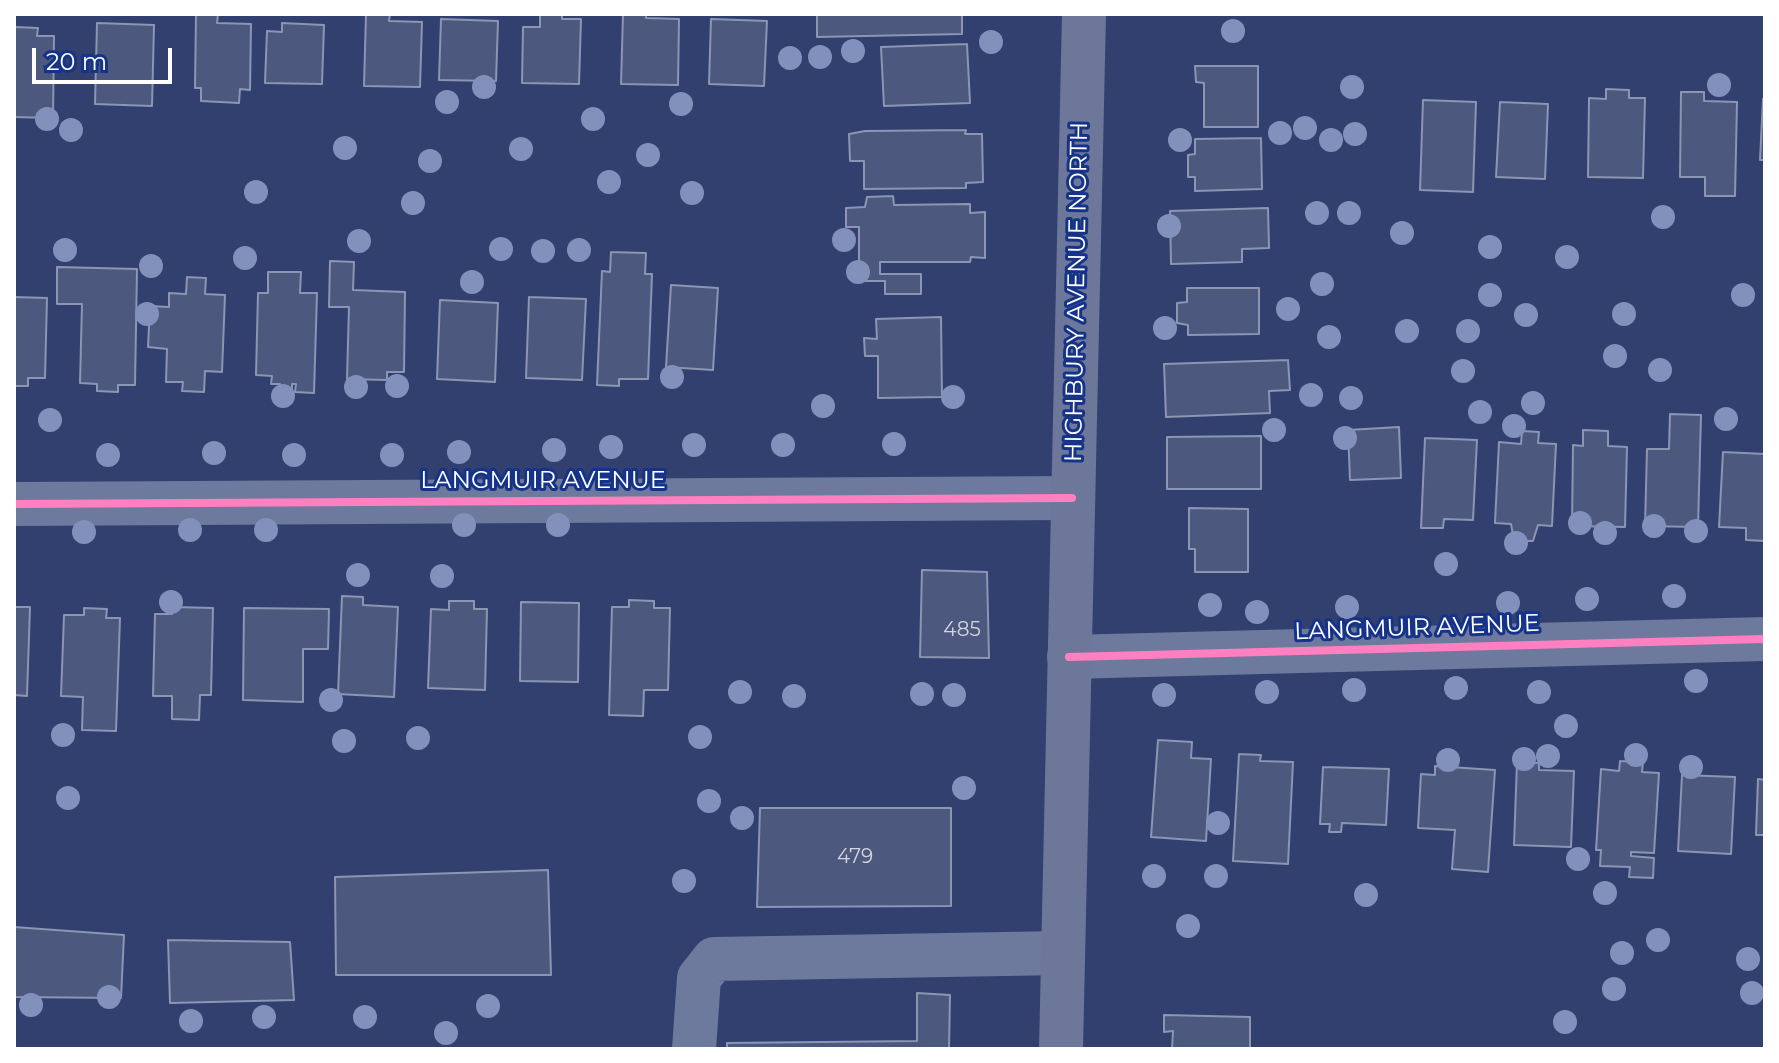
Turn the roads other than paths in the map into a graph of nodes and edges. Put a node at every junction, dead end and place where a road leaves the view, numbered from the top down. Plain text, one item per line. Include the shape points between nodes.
1 (1084, 14) edge
2 (1072, 498) junction
3 (14, 504) edge
4 (1765, 639) edge
5 (1069, 657) junction
6 (1063, 953) junction
7 (694, 1049) edge
8 (1061, 1049) edge

1 - 2 main road, HIGHBURY AVENUE NORTH
2 - 3 street, LANGMUIR AVENUE
2 - 5 main road, HIGHBURY AVENUE NORTH
4 - 5 street, LANGMUIR AVENUE
5 - 6 main road, HIGHBURY AVENUE NORTH
6 - 7 street via 714,959 699,978
6 - 8 main road, HIGHBURY AVENUE NORTH

